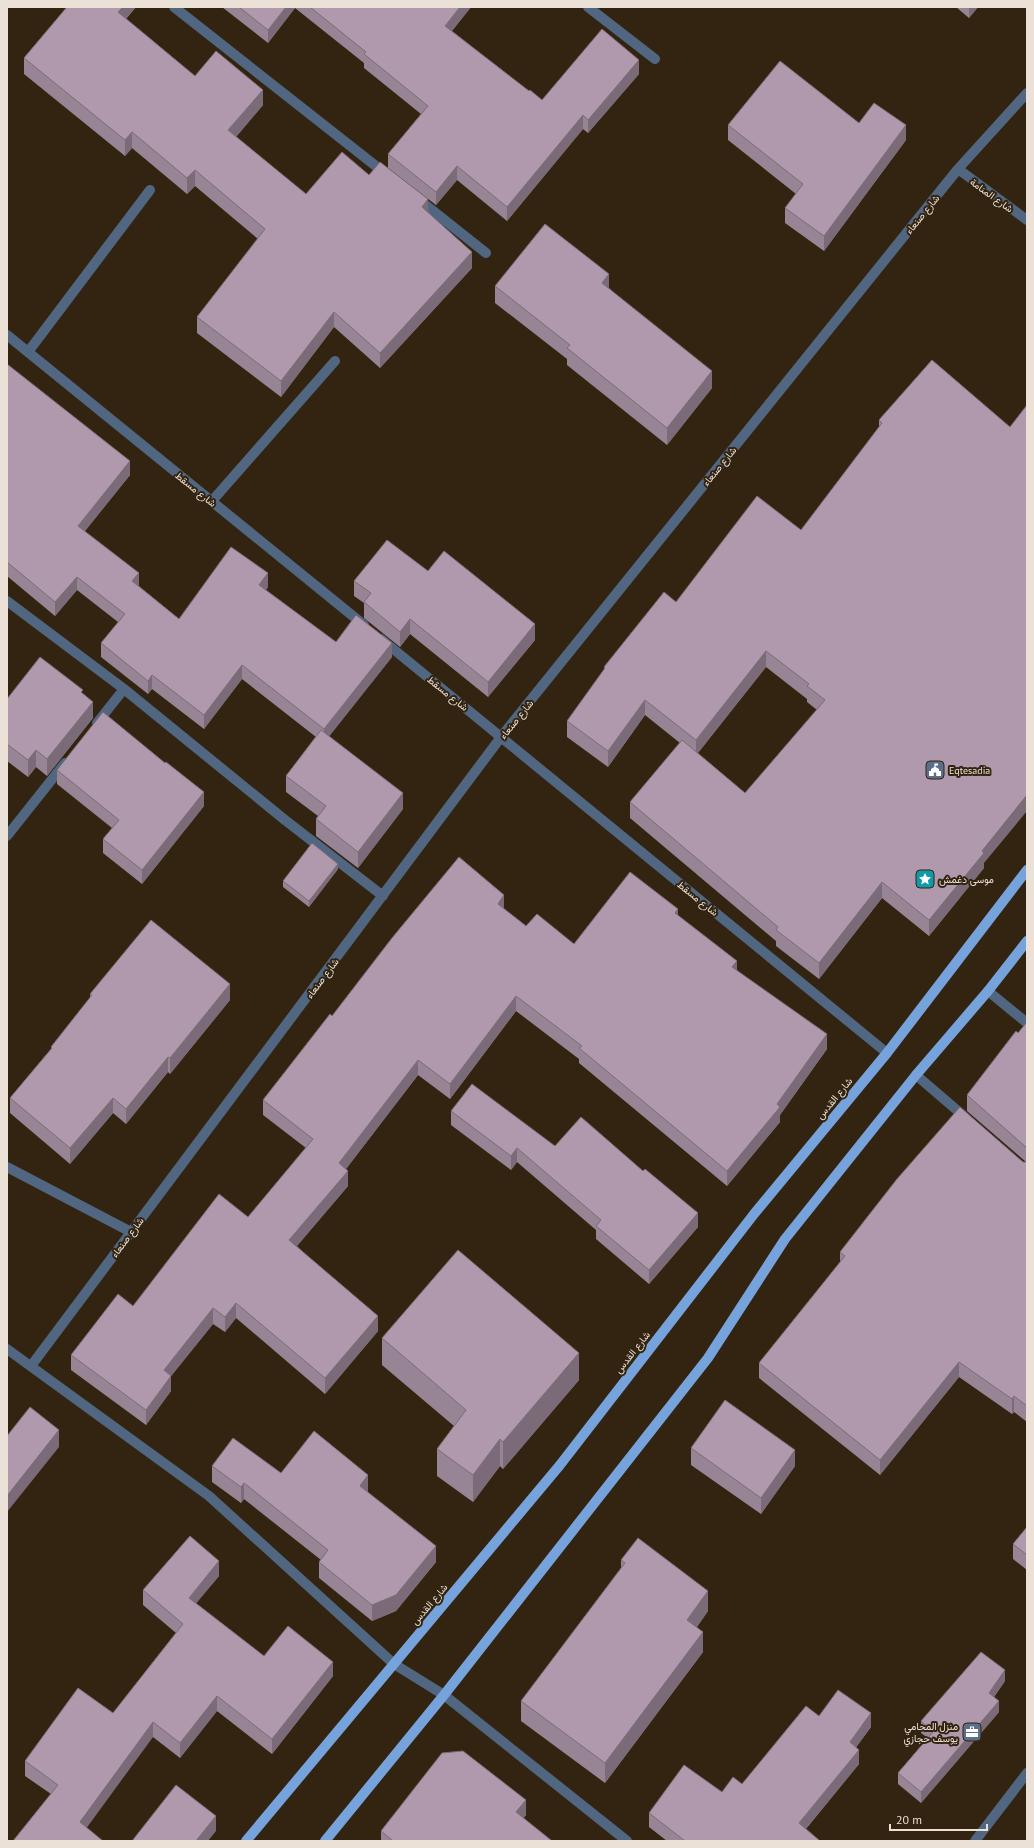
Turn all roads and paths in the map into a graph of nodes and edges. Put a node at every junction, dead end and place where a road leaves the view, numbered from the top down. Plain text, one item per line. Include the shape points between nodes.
1 (174, 7) edge
2 (588, 7) edge
3 (655, 59) dead end
4 (1027, 93) edge
5 (958, 169) junction
6 (393, 179) edge
7 (150, 190) dead end
8 (411, 194) edge
9 (1027, 220) edge
10 (486, 253) dead end
11 (7, 335) edge
12 (28, 352) junction
13 (335, 361) dead end
14 (212, 501) junction
15 (7, 601) edge
16 (124, 689) junction
17 (90, 732) edge
18 (501, 737) junction
19 (70, 756) edge
20 (7, 836) edge
21 (1027, 870) edge
22 (383, 896) junction
23 (1027, 941) edge
24 (988, 991) junction
25 (1027, 1022) edge
26 (887, 1053) junction
27 (916, 1075) junction
28 (975, 1126) edge
29 (7, 1167) edge
30 (131, 1232) junction
31 (7, 1349) edge
32 (31, 1366) junction
33 (394, 1664) junction
34 (444, 1695) junction
35 (1027, 1773) edge
36 (246, 1841) edge
37 (325, 1841) edge
38 (627, 1841) edge
39 (975, 1841) edge

1 - 6 street
2 - 3 street
4 - 5 street, شارع صنعاء
5 - 9 street, شارع المنامة
5 - 18 street, شارع صنعاء
7 - 12 street
8 - 10 street
11 - 12 street, شارع مسقط
12 - 14 street, شارع مسقط
13 - 14 street
14 - 18 street, شارع مسقط
15 - 16 street
16 - 17 street
16 - 22 street
18 - 22 street, شارع صنعاء
18 - 26 street, شارع مسقط
19 - 20 street
21 - 26 main road, شارع القدس
22 - 30 street, شارع صنعاء
23 - 24 main road
24 - 25 street
24 - 27 main road
26 - 33 main road, شارع القدس via 754,1214 560,1465
27 - 28 street
27 - 34 main road via 785,1239 708,1358
29 - 30 street
30 - 32 street, شارع صنعاء
31 - 32 street
32 - 33 street via 209,1496
33 - 34 street
33 - 36 main road, شارع القدس
34 - 37 main road
34 - 38 street
35 - 39 street

